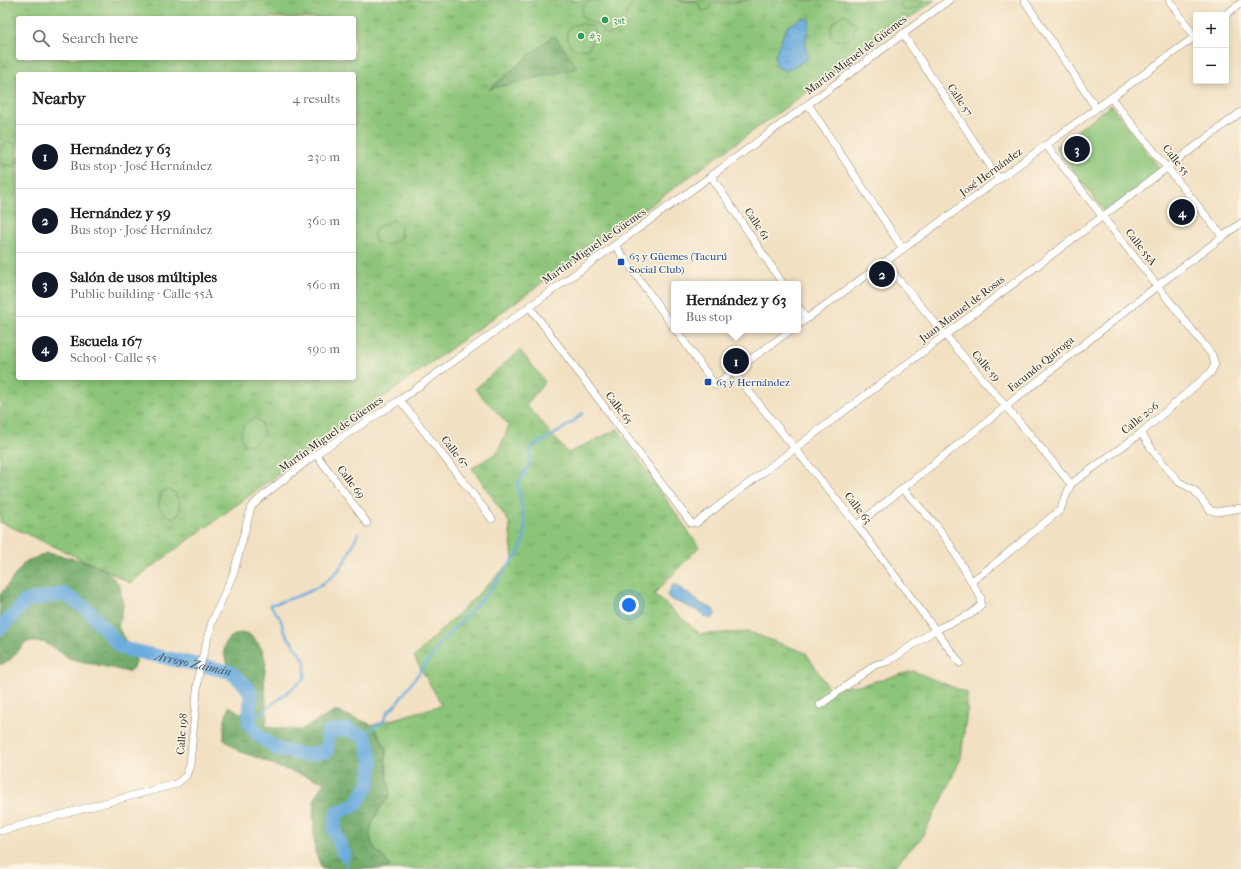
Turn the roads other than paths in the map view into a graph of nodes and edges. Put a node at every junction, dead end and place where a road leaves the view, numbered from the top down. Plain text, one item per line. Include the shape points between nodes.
1 (949, 0) edge
2 (1024, 0) edge
3 (1169, 0) edge
4 (1241, 3) edge
5 (1229, 12) edge
6 (1193, 33) edge
7 (903, 34) junction
8 (1193, 37) edge
9 (1111, 98) junction
10 (808, 104) junction
11 (1096, 108) junction
12 (1241, 112) edge
13 (1046, 145) junction
14 (1168, 167) junction
15 (712, 176) junction
16 (999, 179) junction
17 (1103, 216) junction
18 (1241, 223) edge
19 (1223, 237) junction
20 (615, 245) junction
21 (903, 249) junction
22 (884, 262) junction
23 (781, 281) edge
24 (1157, 286) junction
25 (529, 306) junction
26 (801, 311) edge
27 (806, 319) junction
28 (671, 323) edge
29 (801, 323) edge
30 (678, 333) edge
31 (787, 333) edge
32 (944, 336) junction
33 (1216, 364) joint
34 (733, 372) junction
35 (400, 400) junction
36 (1007, 406) junction
37 (1141, 433) junction
38 (795, 448) junction
39 (316, 454) junction
40 (1071, 484) junction
41 (903, 489) junction
42 (251, 507) joint
43 (1241, 508) edge
44 (492, 518) dead end
45 (367, 523) dead end
46 (694, 523) joint
47 (857, 525) junction
48 (972, 581) junction
49 (935, 630) junction
50 (960, 663) dead end
51 (820, 705) dead end
52 (0, 831) edge

1 - 7 street, Martín Miguel de Güemes
2 - 11 street
3 - 6 street
4 - 5 street
7 - 10 street, Martín Miguel de Güemes
7 - 16 street, Calle 57
8 - 9 street, José Hernández
9 - 11 street, José Hernández
9 - 14 street, Calle 55
10 - 15 street, Martín Miguel de Güemes
10 - 21 street
11 - 13 street, José Hernández
12 - 14 street, Juan Manuel de Rosas
13 - 16 street, José Hernández
13 - 17 street, Calle 55A
14 - 17 street, Juan Manuel de Rosas
14 - 19 street, Calle 55
15 - 20 street, Martín Miguel de Güemes
15 - 23 street, Calle 61
16 - 21 street, José Hernández
17 - 24 street, Calle 55A
17 - 32 street, Juan Manuel de Rosas
18 - 19 street, Facundo Quiroga
19 - 24 street, Facundo Quiroga
20 - 25 street, Martín Miguel de Güemes
20 - 28 street
21 - 22 street, José Hernández
22 - 27 street, José Hernández
22 - 32 street, Calle 59
24 - 33 street, Calle 55A via 1212,355
24 - 36 street, Facundo Quiroga
25 - 35 street, Martín Miguel de Güemes
25 - 46 street, Calle 65
26 - 27 street
27 - 29 street, José Hernández
30 - 34 street via 715,385
31 - 34 street
32 - 36 street, Calle 59
32 - 38 street, Juan Manuel de Rosas
33 - 37 street, Calle 206 via 1211,372
34 - 38 street, Calle 63
35 - 39 street, Martín Miguel de Güemes
35 - 44 street, Calle 67
36 - 40 street, Calle 59
36 - 41 street, Facundo Quiroga
37 - 40 street, Calle 206
37 - 43 street via 1179,482 1194,490 1210,510 1217,512
38 - 46 street, Juan Manuel de Rosas
38 - 47 street, Calle 63
39 - 42 street, Martín Miguel de Güemes
39 - 45 street, Calle 69
40 - 48 street via 1060,510
41 - 47 street, Facundo Quiroga
41 - 48 street via 949,543
42 - 52 street, Calle 198 via 234,572 212,622 202,655 190,764 186,776 176,784
47 - 49 street, Calle 63
48 - 49 street via 981,598 981,606 971,614
49 - 50 street, Calle 63
49 - 51 street via 889,660 875,665

